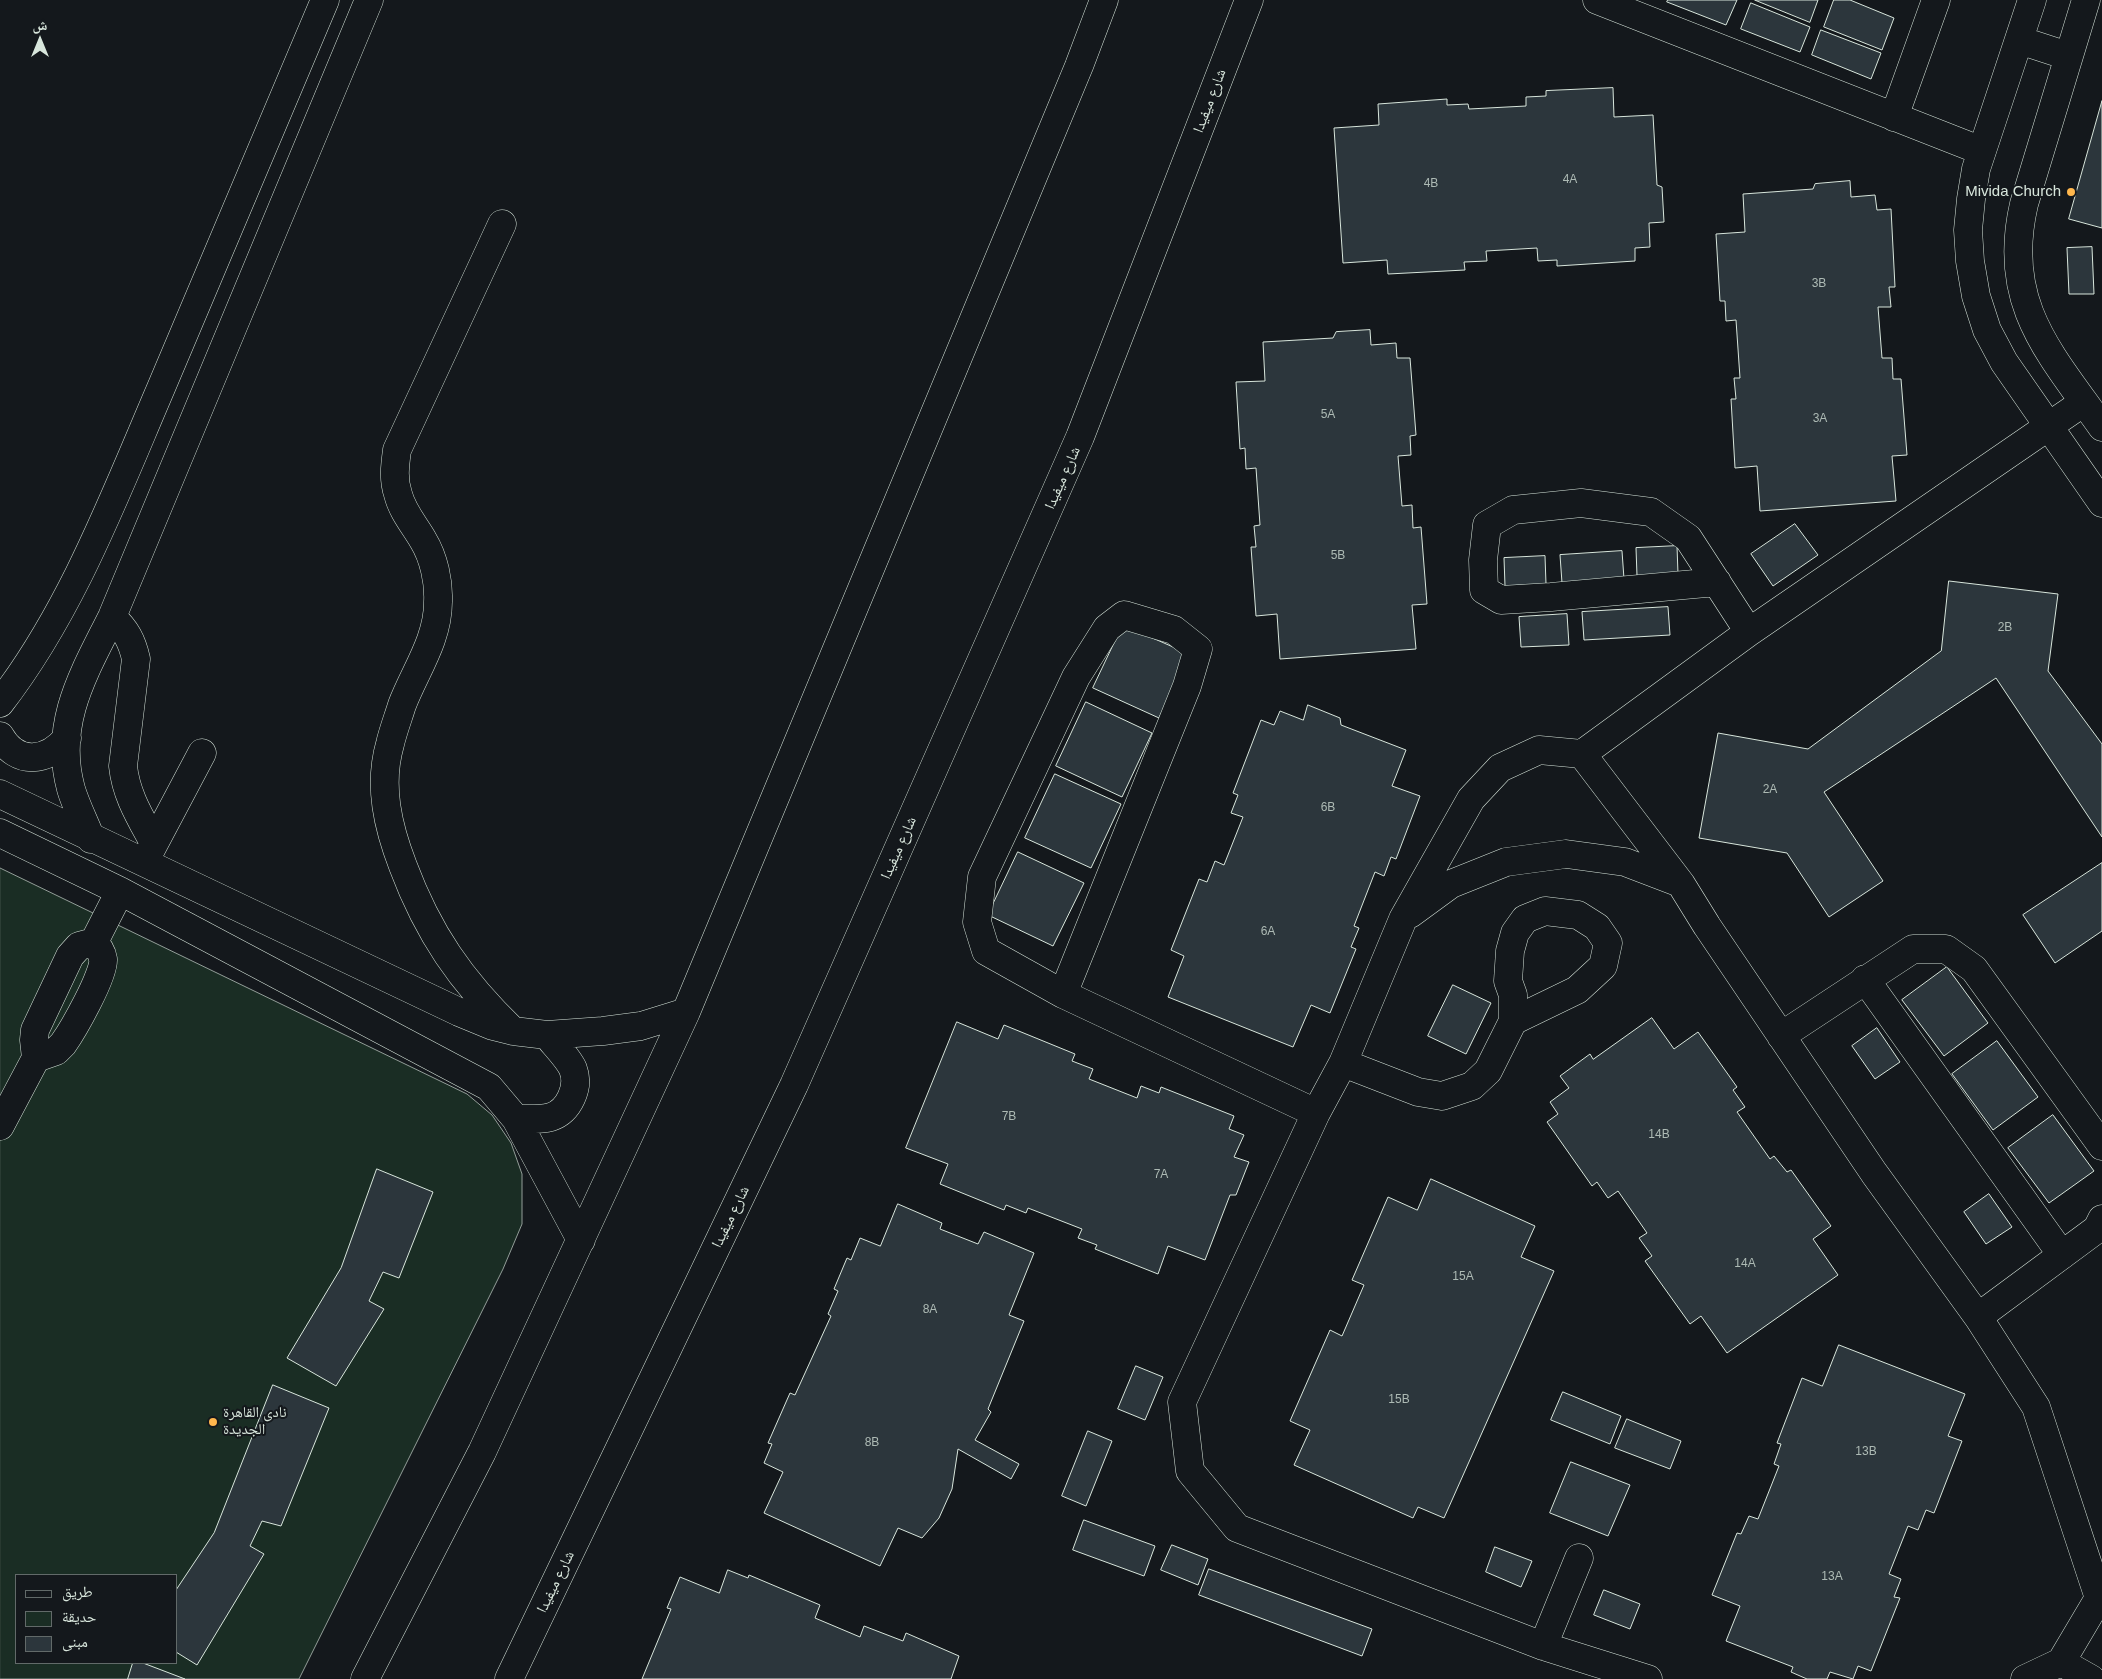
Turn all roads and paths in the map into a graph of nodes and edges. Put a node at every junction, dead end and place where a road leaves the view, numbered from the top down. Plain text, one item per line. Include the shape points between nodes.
1 (325, 0) edge
2 (369, 0) edge
3 (1104, 0) edge
4 (1249, 0) edge
5 (1597, 0) edge
6 (1936, 0) edge
7 (2032, 0) edge
8 (2086, 0) edge
9 (2019, 40) junction
10 (2068, 56) junction
11 (1894, 117) junction
12 (1982, 152) junction
13 (502, 224) dead end
14 (2084, 402) junction
15 (2048, 427) junction
16 (2102, 427) edge
17 (2102, 503) edge
18 (1716, 582) junction
19 (112, 617) junction
20 (1749, 632) junction
21 (0, 703) edge
22 (0, 736) edge
23 (67, 738) junction
24 (202, 753) dead end
25 (1582, 754) junction
26 (0, 794) edge
27 (0, 834) edge
28 (91, 839) junction
29 (149, 853) junction
30 (1681, 884) junction
31 (120, 891) junction
32 (1402, 919) junction
33 (1865, 979) junction
34 (1063, 994) junction
35 (686, 1012) junction
36 (1513, 1021) dead end
37 (513, 1031) junction
38 (547, 1035) junction
39 (1781, 1036) junction
40 (1343, 1063) junction
41 (1316, 1113) junction
42 (516, 1119) junction
43 (0, 1126) edge
44 (2102, 1146) edge
45 (2102, 1219) edge
46 (581, 1240) junction
47 (2062, 1255) junction
48 (1978, 1317) junction
49 (1579, 1558) dead end
50 (2100, 1599) edge
51 (1542, 1646) junction
52 (2061, 1662) junction
53 (365, 1679) edge
54 (509, 1679) edge
55 (1648, 1679) edge
56 (2025, 1679) edge
57 (2091, 1679) edge

1 - 21 street via 129,463 84,561 49,630
2 - 19 street
3 - 35 street
4 - 54 street, شارع ميفيدا via 1068,464 794,1085
5 - 11 street
6 - 11 street
7 - 9 street
8 - 10 street
9 - 10 street
9 - 12 street
10 - 14 street via 2024,204 2017,251 2024,300 2033,324
11 - 12 street
12 - 15 street via 1970,199 1968,230 1976,296 1987,330 2004,362
13 - 37 street via 397,450 394,472 398,496 425,543 435,571 438,602 434,633 403,704 389,746 384,791 391,833 421,911 462,976
14 - 15 street
14 - 16 street
15 - 17 street
15 - 20 street
18 - 18 street via 1688,538 1651,512 1581,503 1513,510 1487,525 1482,560 1484,590 1501,600
18 - 20 street
19 - 23 street via 77,687
19 - 29 street via 124,628 136,659 123,766 130,799
20 - 25 street
22 - 23 street via 16,754 30,758 57,750
23 - 28 street via 66,768 71,790
24 - 29 street
25 - 30 street
25 - 32 street via 1539,750 1500,768 1471,799
26 - 28 street
27 - 31 street
28 - 29 street
29 - 37 street via 480,1022
30 - 32 street via 1625,862 1566,854 1506,862 1451,884
30 - 39 street
31 - 42 street via 489,1087
31 - 43 street via 94,942 103,958 101,973 63,1044 56,1051 36,1058
32 - 40 street
33 - 39 street
33 - 44 street via 1913,950 1946,950 1974,969
33 - 47 street
34 - 34 street via 986,951 977,922 982,877 1076,678 1108,628 1124,615 1174,630 1198,649 1187,686
34 - 41 street
35 - 38 street via 641,1026
35 - 46 street
36 - 40 street via 1488,1071 1472,1086 1442,1096 1418,1092
37 - 38 street
38 - 42 street via 573,1069 575,1087 568,1105 553,1116 535,1120
39 - 48 street
40 - 41 street
41 - 51 street via 1182,1402 1190,1471 1237,1528
42 - 46 street
45 - 47 street via 2097,1229
46 - 53 street via 482,1452
47 - 48 street
48 - 50 street via 2036,1406
49 - 51 street
50 - 52 street
51 - 55 street
52 - 56 street
52 - 57 street

